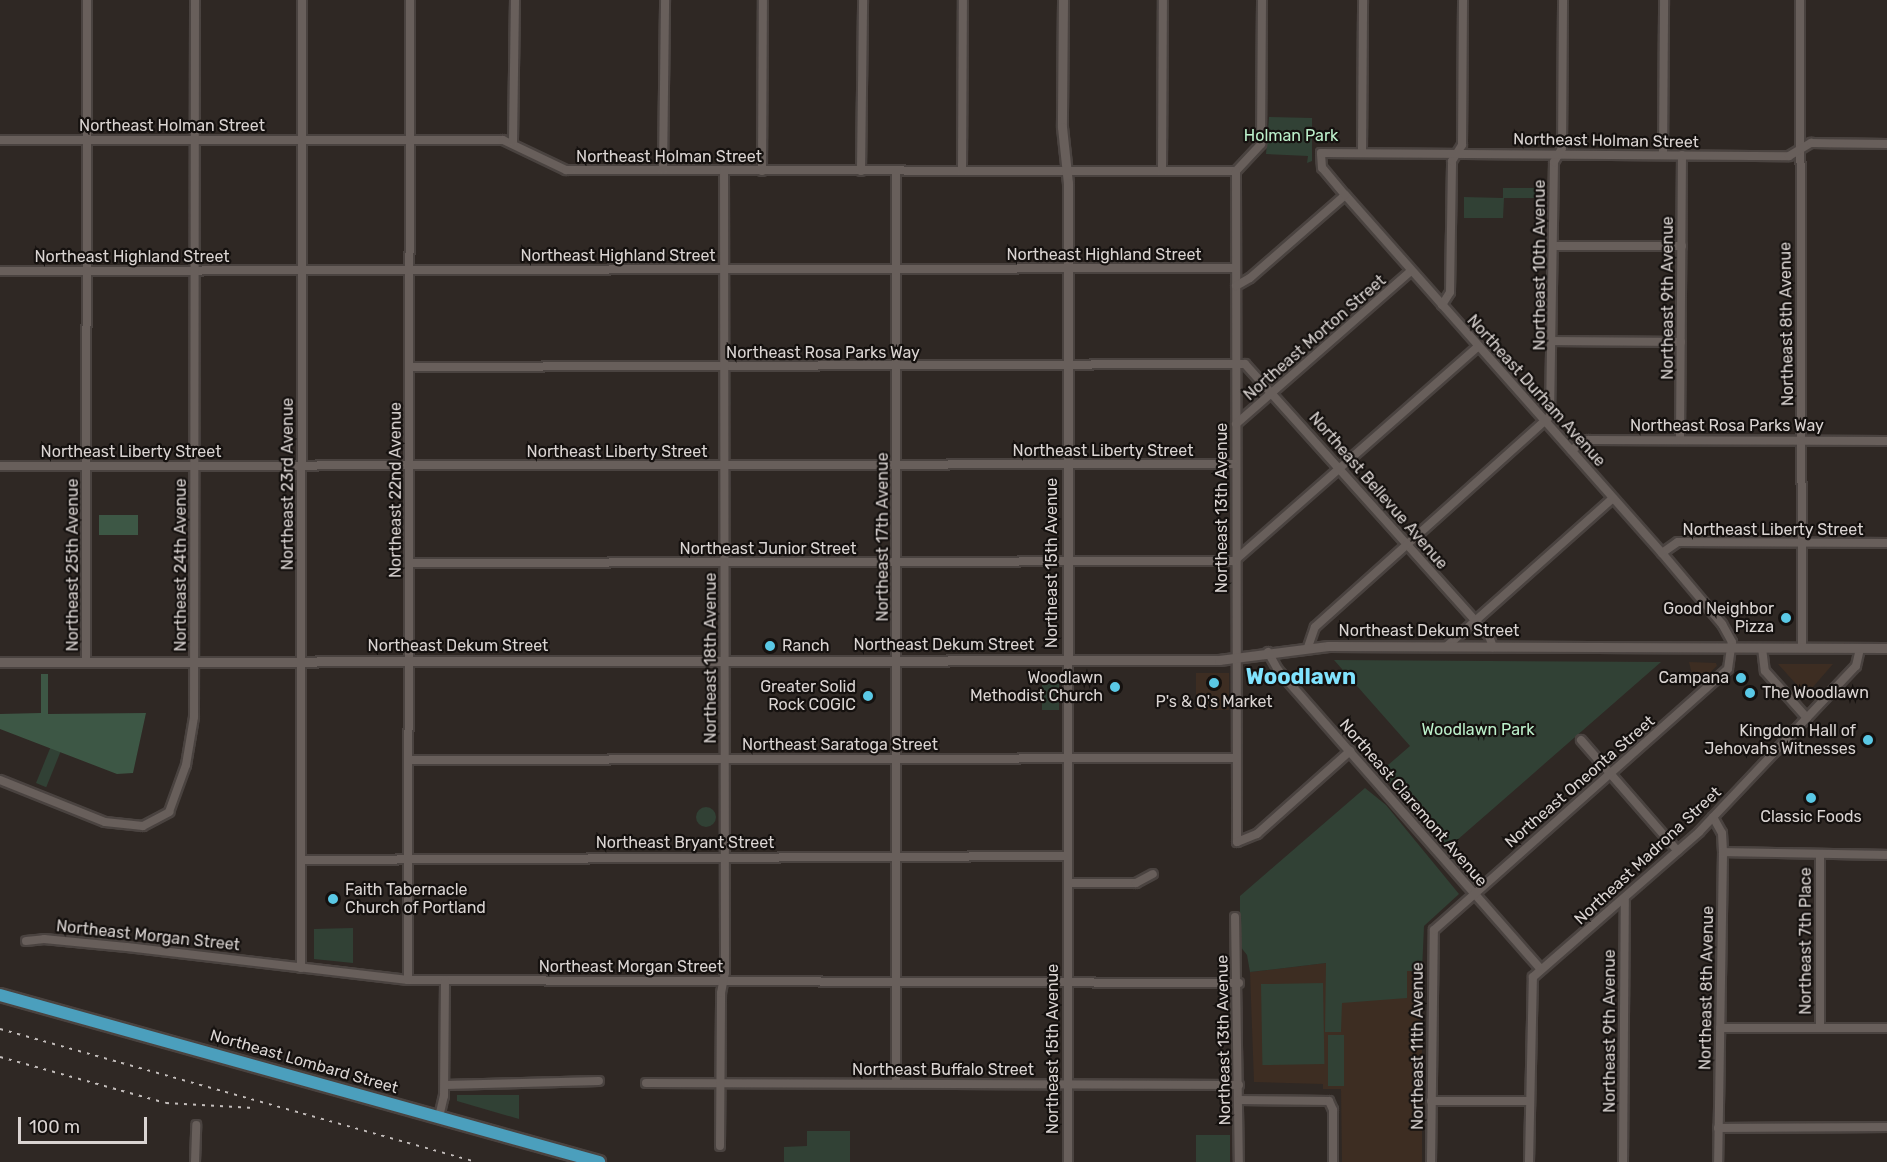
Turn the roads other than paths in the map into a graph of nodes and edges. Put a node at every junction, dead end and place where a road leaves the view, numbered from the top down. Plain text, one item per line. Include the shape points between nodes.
1 (87, 0) edge
2 (195, 0) edge
3 (302, 0) edge
4 (410, 0) edge
5 (515, 0) edge
6 (665, 0) edge
7 (763, 0) edge
8 (863, 0) edge
9 (963, 0) edge
10 (1063, 0) edge
11 (1163, 0) edge
12 (1262, 0) edge
13 (1363, 0) edge
14 (1463, 0) edge
15 (1563, 0) edge
16 (1664, 0) edge
17 (1800, 0) edge
18 (302, 139) junction
19 (410, 139) junction
20 (0, 140) edge
21 (87, 140) junction
22 (194, 140) junction
23 (513, 142) junction
24 (1887, 144) edge
25 (1799, 151) junction
26 (1362, 152) junction
27 (1321, 153) joint
28 (1457, 153) junction
29 (1559, 154) junction
30 (1663, 155) junction
31 (1682, 155) junction
32 (663, 170) junction
33 (724, 170) junction
34 (762, 171) junction
35 (861, 171) junction
36 (896, 171) junction
37 (962, 171) junction
38 (1066, 171) junction
39 (1162, 171) junction
40 (1236, 171) junction
41 (1345, 195) junction
42 (1554, 246) junction
43 (1682, 246) junction
44 (896, 268) junction
45 (1067, 268) junction
46 (1236, 268) junction
47 (724, 269) junction
48 (87, 270) junction
49 (194, 270) junction
50 (302, 270) junction
51 (410, 270) junction
52 (0, 271) edge
53 (1411, 271) junction
54 (1236, 285) junction
55 (1442, 305) junction
56 (1553, 341) junction
57 (1681, 342) junction
58 (1478, 347) junction
59 (1237, 364) junction
60 (725, 366) junction
61 (896, 366) junction
62 (1066, 366) junction
63 (410, 367) junction
64 (1273, 392) junction
65 (1546, 423) junction
66 (1236, 424) junction
67 (1680, 440) junction
68 (1802, 440) junction
69 (1887, 441) edge
70 (1571, 450) junction
71 (1067, 464) junction
72 (1234, 464) junction
73 (724, 465) junction
74 (896, 465) junction
75 (0, 466) edge
76 (87, 466) junction
77 (195, 466) junction
78 (302, 466) junction
79 (409, 466) junction
80 (1340, 469) junction
81 (1613, 498) junction
82 (1802, 542) junction
83 (1887, 543) edge
84 (1408, 545) junction
85 (1662, 553) junction
86 (1234, 561) junction
87 (409, 563) junction
88 (725, 563) junction
89 (896, 563) junction
90 (1067, 563) junction
91 (1474, 620) junction
92 (1308, 646) junction
93 (1448, 646) junction
94 (1493, 647) junction
95 (1733, 648) junction
96 (1762, 648) junction
97 (1802, 648) junction
98 (1860, 648) junction
99 (1887, 648) edge
100 (1268, 652) junction
101 (1239, 657) junction
102 (725, 660) junction
103 (1068, 660) junction
104 (302, 661) junction
105 (410, 661) junction
106 (896, 661) junction
107 (0, 662) edge
108 (87, 662) junction
109 (194, 662) junction
110 (1808, 718) junction
111 (1581, 740) dead end
112 (1350, 751) junction
113 (725, 759) junction
114 (896, 759) junction
115 (1068, 759) junction
116 (1235, 759) junction
117 (409, 760) junction
118 (1610, 774) junction
119 (0, 780) edge
120 (1713, 817) junction
121 (1678, 851) junction
122 (1723, 852) junction
123 (1820, 854) junction
124 (1887, 855) edge
125 (896, 856) junction
126 (1068, 856) junction
127 (725, 857) junction
128 (409, 859) junction
129 (302, 860) junction
130 (1153, 874) dead end
131 (1069, 883) junction
132 (1474, 893) junction
133 (1624, 900) junction
134 (1235, 917) dead end
135 (1434, 930) joint
136 (26, 941) dead end
137 (301, 968) junction
138 (1541, 969) junction
139 (408, 980) junction
140 (445, 980) junction
141 (723, 981) junction
142 (896, 982) junction
143 (1068, 982) junction
144 (1239, 983) junction
145 (0, 995) edge
146 (1720, 1028) junction
147 (1820, 1028) junction
148 (1887, 1028) edge
149 (599, 1081) dead end
150 (646, 1083) dead end
151 (720, 1083) junction
152 (896, 1083) junction
153 (1068, 1084) junction
154 (445, 1085) junction
155 (1239, 1085) junction
156 (1239, 1100) junction
157 (1431, 1101) junction
158 (1530, 1101) junction
159 (439, 1117) junction
160 (196, 1125) dead end
161 (1887, 1127) edge
162 (1718, 1128) junction
163 (720, 1146) dead end
164 (195, 1162) edge
165 (599, 1162) edge
166 (1068, 1162) edge
167 (1239, 1162) edge
168 (1333, 1162) edge
169 (1431, 1162) edge
170 (1529, 1162) edge
171 (1623, 1162) edge
172 (1718, 1162) edge

1 - 21 street, Northeast 25th Avenue
2 - 22 street, Northeast 24th Avenue
3 - 18 street, Northeast 23rd Avenue
4 - 19 street, Northeast 22nd Avenue
5 - 23 street
6 - 32 street
7 - 34 street
8 - 35 street
9 - 37 street
10 - 38 street, Northeast 15th Avenue via 1062,127
11 - 39 street
12 - 40 street via 1261,144
13 - 26 street
14 - 28 street via 1462,145
15 - 29 street, Northeast 10th Avenue
16 - 30 street
17 - 25 street, Northeast 8th Avenue
18 - 19 street, Northeast Holman Street
18 - 22 street, Northeast Holman Street
18 - 50 street, Northeast 23rd Avenue
19 - 23 street, Northeast Holman Street
19 - 51 street, Northeast 22nd Avenue
20 - 21 street, Northeast Holman Street
21 - 22 street, Northeast Holman Street
21 - 48 street, Northeast 25th Avenue
22 - 49 street, Northeast 24th Avenue
23 - 32 street, Northeast Holman Street via 566,170
24 - 25 street, Northeast Holman Street via 1811,143
25 - 31 street, Northeast Holman Street via 1789,156
25 - 68 street, Northeast 8th Avenue via 1798,377
26 - 27 street, Northeast Holman Street
26 - 28 street, Northeast Holman Street
27 - 41 street, Northeast Durham Avenue via 1322,168
28 - 29 street, Northeast Holman Street
28 - 55 street via 1452,161 1450,292
29 - 30 street, Northeast Holman Street
29 - 42 street, Northeast 10th Avenue via 1554,162
30 - 31 street, Northeast Holman Street
31 - 43 street, Northeast 9th Avenue
32 - 33 street, Northeast Holman Street
33 - 34 street, Northeast Holman Street
33 - 47 street, Northeast 18th Avenue
34 - 35 street, Northeast Holman Street
35 - 36 street, Northeast Holman Street
36 - 37 street, Northeast Holman Street
36 - 44 street, Northeast 17th Avenue
37 - 38 street, Northeast Holman Street
38 - 39 street, Northeast Holman Street
38 - 45 street, Northeast 15th Avenue
39 - 40 street, Northeast Holman Street
40 - 46 street, Northeast 13th Avenue
41 - 53 street, Northeast Durham Avenue
41 - 54 street via 1250,278
42 - 43 street
42 - 56 street, Northeast 10th Avenue
43 - 57 street, Northeast 9th Avenue
44 - 45 street, Northeast Highland Street
44 - 47 street, Northeast Highland Street
44 - 61 street, Northeast 17th Avenue
45 - 46 street, Northeast Highland Street
45 - 62 street, Northeast 15th Avenue
46 - 54 street, Northeast 13th Avenue
47 - 51 street, Northeast Highland Street
47 - 60 street, Northeast 18th Avenue
48 - 49 street, Northeast Highland Street
48 - 52 street, Northeast Highland Street
48 - 76 street, Northeast 25th Avenue
49 - 50 street, Northeast Highland Street
49 - 77 street, Northeast 24th Avenue
50 - 51 street, Northeast Highland Street
50 - 78 street, Northeast 23rd Avenue
51 - 63 street, Northeast 22nd Avenue
53 - 55 street, Northeast Durham Avenue
53 - 64 street, Northeast Morton Street
54 - 59 street, Northeast 13th Avenue
55 - 58 street, Northeast Durham Avenue
56 - 57 street
56 - 65 street, Northeast 10th Avenue via 1553,405
57 - 67 street, Northeast 9th Avenue
58 - 65 street, Northeast Durham Avenue
58 - 80 street
59 - 62 street, Northeast Rosa Parks Way
59 - 64 street, Northeast Bellevue Avenue via 1247,365
59 - 66 street, Northeast 13th Avenue
60 - 61 street, Northeast Rosa Parks Way
60 - 63 street, Northeast Rosa Parks Way
60 - 73 street, Northeast 18th Avenue
61 - 62 street, Northeast Rosa Parks Way
61 - 74 street, Northeast 17th Avenue
62 - 71 street, Northeast 15th Avenue
63 - 79 street, Northeast 22nd Avenue
64 - 66 street, Northeast Morton Street
64 - 80 street, Northeast Bellevue Avenue
65 - 70 street, Northeast Durham Avenue
65 - 84 street
66 - 72 street, Northeast 13th Avenue
67 - 68 street, Northeast Rosa Parks Way
67 - 70 street, Northeast Rosa Parks Way via 1588,440
68 - 69 street, Northeast Rosa Parks Way
68 - 82 street, Northeast 8th Avenue
70 - 81 street, Northeast Durham Avenue
71 - 72 street, Northeast Liberty Street
71 - 74 street, Northeast Liberty Street
71 - 90 street, Northeast 15th Avenue
72 - 86 street, Northeast 13th Avenue
73 - 74 street, Northeast Liberty Street
73 - 79 street, Northeast Liberty Street
73 - 88 street, Northeast 18th Avenue
74 - 89 street, Northeast 17th Avenue
75 - 76 street, Northeast Liberty Street
76 - 77 street, Northeast Liberty Street
76 - 108 street, Northeast 25th Avenue
77 - 78 street, Northeast Liberty Street
77 - 109 street, Northeast 24th Avenue
78 - 79 street, Northeast Liberty Street
78 - 104 street, Northeast 23rd Avenue
79 - 87 street, Northeast 22nd Avenue
80 - 84 street, Northeast Bellevue Avenue
80 - 86 street
81 - 85 street, Northeast Durham Avenue
81 - 91 street
82 - 83 street, Northeast Liberty Street
82 - 85 street, Northeast Liberty Street via 1678,542
82 - 97 street, Northeast 8th Avenue
84 - 91 street, Northeast Bellevue Avenue
84 - 92 street via 1315,627
85 - 95 street, Northeast Durham Avenue via 1722,624
86 - 90 street, Northeast Junior Street
86 - 101 street, Northeast 13th Avenue
87 - 88 street, Northeast Junior Street
87 - 105 street, Northeast 22nd Avenue
88 - 89 street, Northeast Junior Street
88 - 102 street, Northeast 18th Avenue
89 - 90 street, Northeast Junior Street
89 - 106 street, Northeast 17th Avenue
90 - 103 street, Northeast 15th Avenue
91 - 93 street
91 - 94 street, Northeast Bellevue Avenue
92 - 93 street, Northeast Dekum Street
92 - 100 street, Northeast Dekum Street
93 - 94 street, Northeast Dekum Street
94 - 95 street, Northeast Dekum Street
95 - 96 street, Northeast Dekum Street
95 - 118 street, Northeast Oneonta Street via 1728,669
96 - 97 street, Northeast Dekum Street
96 - 110 street via 1765,671
97 - 98 street, Northeast Dekum Street
98 - 99 street, Northeast Dekum Street
98 - 110 street, Northeast Madrona Street via 1856,666
100 - 101 street, Northeast Dekum Street
100 - 112 street, Northeast Claremont Avenue via 1278,670
101 - 103 street, Northeast Dekum Street
101 - 116 street, Northeast 13th Avenue
102 - 105 street, Northeast Dekum Street
102 - 106 street, Northeast Dekum Street
102 - 113 street, Northeast 18th Avenue
103 - 106 street, Northeast Dekum Street
103 - 115 street, Northeast 15th Avenue
104 - 105 street, Northeast Dekum Street
104 - 109 street, Northeast Dekum Street
104 - 129 street, Northeast 23rd Avenue
105 - 117 street, Northeast 22nd Avenue
106 - 114 street, Northeast 17th Avenue
107 - 108 street, Northeast Dekum Street
108 - 109 street, Northeast Dekum Street
109 - 119 street via 190,749 174,802 162,817 143,826 118,826
110 - 120 street, Northeast Madrona Street
111 - 118 street
112 - 116 street, Northeast 13th Avenue via 1240,844 1235,831
112 - 132 street, Northeast Claremont Avenue
113 - 114 street, Northeast Saratoga Street
113 - 117 street, Northeast Saratoga Street
113 - 127 street, Northeast 18th Avenue
114 - 115 street, Northeast Saratoga Street
114 - 125 street, Northeast 17th Avenue
115 - 116 street, Northeast Saratoga Street
115 - 126 street, Northeast 15th Avenue
117 - 128 street, Northeast 22nd Avenue
118 - 121 street
118 - 132 street, Northeast Oneonta Street
120 - 121 street, Northeast Madrona Street
120 - 122 street, Northeast 8th Avenue via 1722,833
121 - 133 street, Northeast Madrona Street
122 - 123 street
122 - 146 street, Northeast 8th Avenue
123 - 124 street
123 - 147 street, Northeast 7th Place
125 - 126 street, Northeast Bryant Street
125 - 127 street, Northeast Bryant Street
125 - 142 street, Northeast 17th Avenue
126 - 131 street, Northeast 15th Avenue
127 - 128 street, Northeast Bryant Street
127 - 141 street, Northeast 18th Avenue
128 - 129 street, Northeast Bryant Street
128 - 139 street, Northeast 22nd Avenue
129 - 137 street, Northeast 23rd Avenue
130 - 131 street via 1136,883
131 - 143 street, Northeast 15th Avenue
132 - 135 street, Northeast Oneonta Street
132 - 138 street, Northeast Claremont Avenue
133 - 138 street, Northeast Madrona Street
133 - 171 street, Northeast 9th Avenue
134 - 144 street, Northeast 13th Avenue
135 - 157 street, Northeast 11th Avenue
136 - 137 street, Northeast Morgan Street via 44,939
137 - 139 street, Northeast Morgan Street
138 - 158 street via 1531,980
139 - 140 street, Northeast Morgan Street
140 - 141 street, Northeast Morgan Street
140 - 154 street
141 - 142 street, Northeast Morgan Street
141 - 151 street, Northeast 18th Avenue
142 - 143 street, Northeast Morgan Street
142 - 152 street, Northeast 17th Avenue
143 - 144 street, Northeast Morgan Street
143 - 153 street, Northeast 15th Avenue
144 - 155 street, Northeast 13th Avenue
145 - 159 main road, Northeast Lombard Street
146 - 147 street
146 - 162 street, Northeast 8th Avenue
147 - 148 street
149 - 154 street
150 - 151 street, Northeast Buffalo Street
151 - 152 street, Northeast Buffalo Street
151 - 163 street, Northeast 18th Avenue
152 - 153 street, Northeast Buffalo Street
153 - 155 street, Northeast Buffalo Street
153 - 166 street, Northeast 15th Avenue
154 - 159 street
155 - 156 street, Northeast 13th Avenue
156 - 167 street, Northeast 13th Avenue
156 - 168 street via 1329,1101 1333,1110
157 - 158 street
157 - 169 street, Northeast 11th Avenue
158 - 170 street
159 - 165 main road, Northeast Lombard Street
160 - 164 street
161 - 162 street
162 - 172 street, Northeast 8th Avenue

